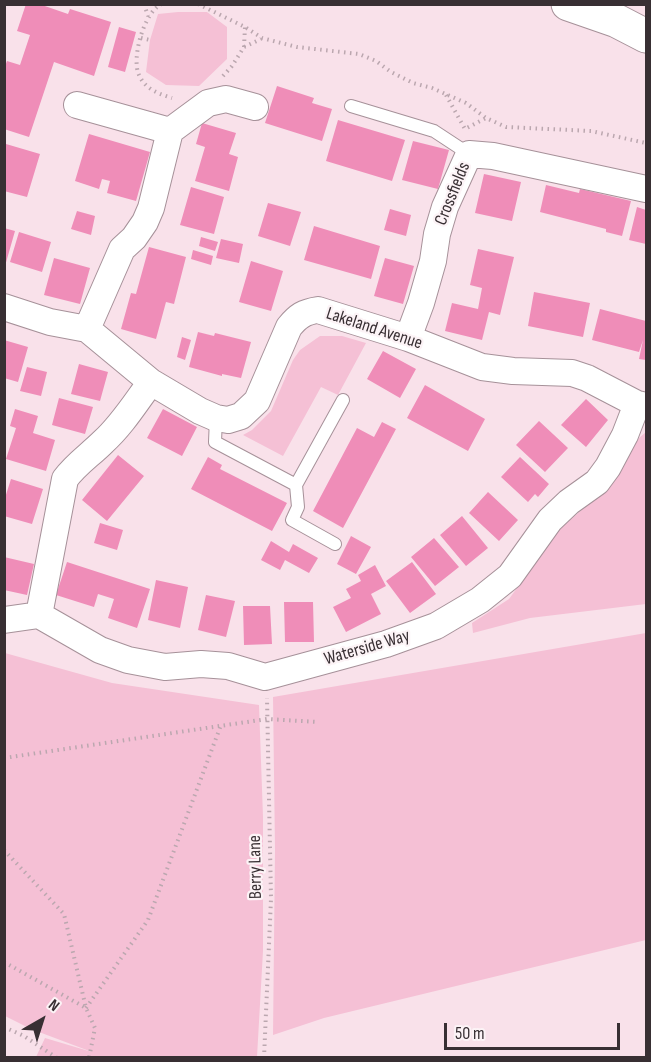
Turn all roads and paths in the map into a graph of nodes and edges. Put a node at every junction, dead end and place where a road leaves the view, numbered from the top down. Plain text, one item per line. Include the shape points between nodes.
1 (144, 4) edge
2 (162, 4) edge
3 (198, 4) edge
4 (568, 4) edge
5 (148, 16) junction
6 (245, 27) junction
7 (646, 36) edge
8 (141, 38) junction
9 (262, 38) junction
10 (150, 40) dead end
11 (244, 47) junction
12 (446, 94) junction
13 (204, 99) junction
14 (77, 105) dead end
15 (351, 106) dead end
16 (255, 107) dead end
17 (486, 118) junction
18 (170, 131) junction
19 (646, 143) edge
20 (470, 154) junction
21 (646, 189) edge
22 (4, 307) edge
23 (87, 329) junction
24 (408, 338) junction
25 (151, 382) junction
26 (344, 400) dead end
27 (642, 405) edge
28 (216, 418) junction
29 (296, 485) junction
30 (335, 544) dead end
31 (39, 615) junction
32 (4, 620) edge
33 (265, 677) junction
34 (267, 719) junction
35 (318, 722) dead end
36 (221, 725) junction
37 (4, 758) edge
38 (4, 850) edge
39 (4, 962) edge
40 (86, 1008) junction
41 (4, 1027) edge
42 (57, 1058) edge
43 (89, 1058) edge
44 (264, 1058) edge

1 - 5 path
2 - 5 path
3 - 6 path
4 - 7 highway
5 - 8 path
6 - 9 path
6 - 11 path
8 - 10 path
8 - 13 path via 136,60 138,75 153,92 172,98
9 - 11 path
9 - 12 path via 297,47 359,54 414,83
11 - 13 path
12 - 17 path
12 - 17 path via 465,129
13 - 16 street via 226,99
13 - 18 street
14 - 18 street
15 - 20 lane via 434,131
17 - 19 path via 506,127 591,131
18 - 23 street via 151,208 114,264
20 - 21 street, Crossfields
20 - 24 street, Crossfields via 445,207
22 - 23 street
23 - 25 street
24 - 27 street, Lakeland Avenue via 482,367 572,373
24 - 28 street, Lakeland Avenue via 335,314 304,312 289,327 257,401 241,416
25 - 28 street
25 - 31 street via 128,414 65,479
26 - 29 lane
27 - 33 street, Waterside Way via 597,482 550,520 522,562 495,589 436,626
28 - 29 lane via 215,442
29 - 30 lane via 298,507 292,520
31 - 32 street
31 - 33 street via 100,650 128,660 165,667 228,666
33 - 34 path, Berry Lane
34 - 35 path
34 - 36 path
34 - 44 path, Berry Lane via 271,900
36 - 37 path
36 - 40 path via 148,920
38 - 40 path via 64,914
39 - 40 path
40 - 43 path via 95,1028
41 - 42 path

